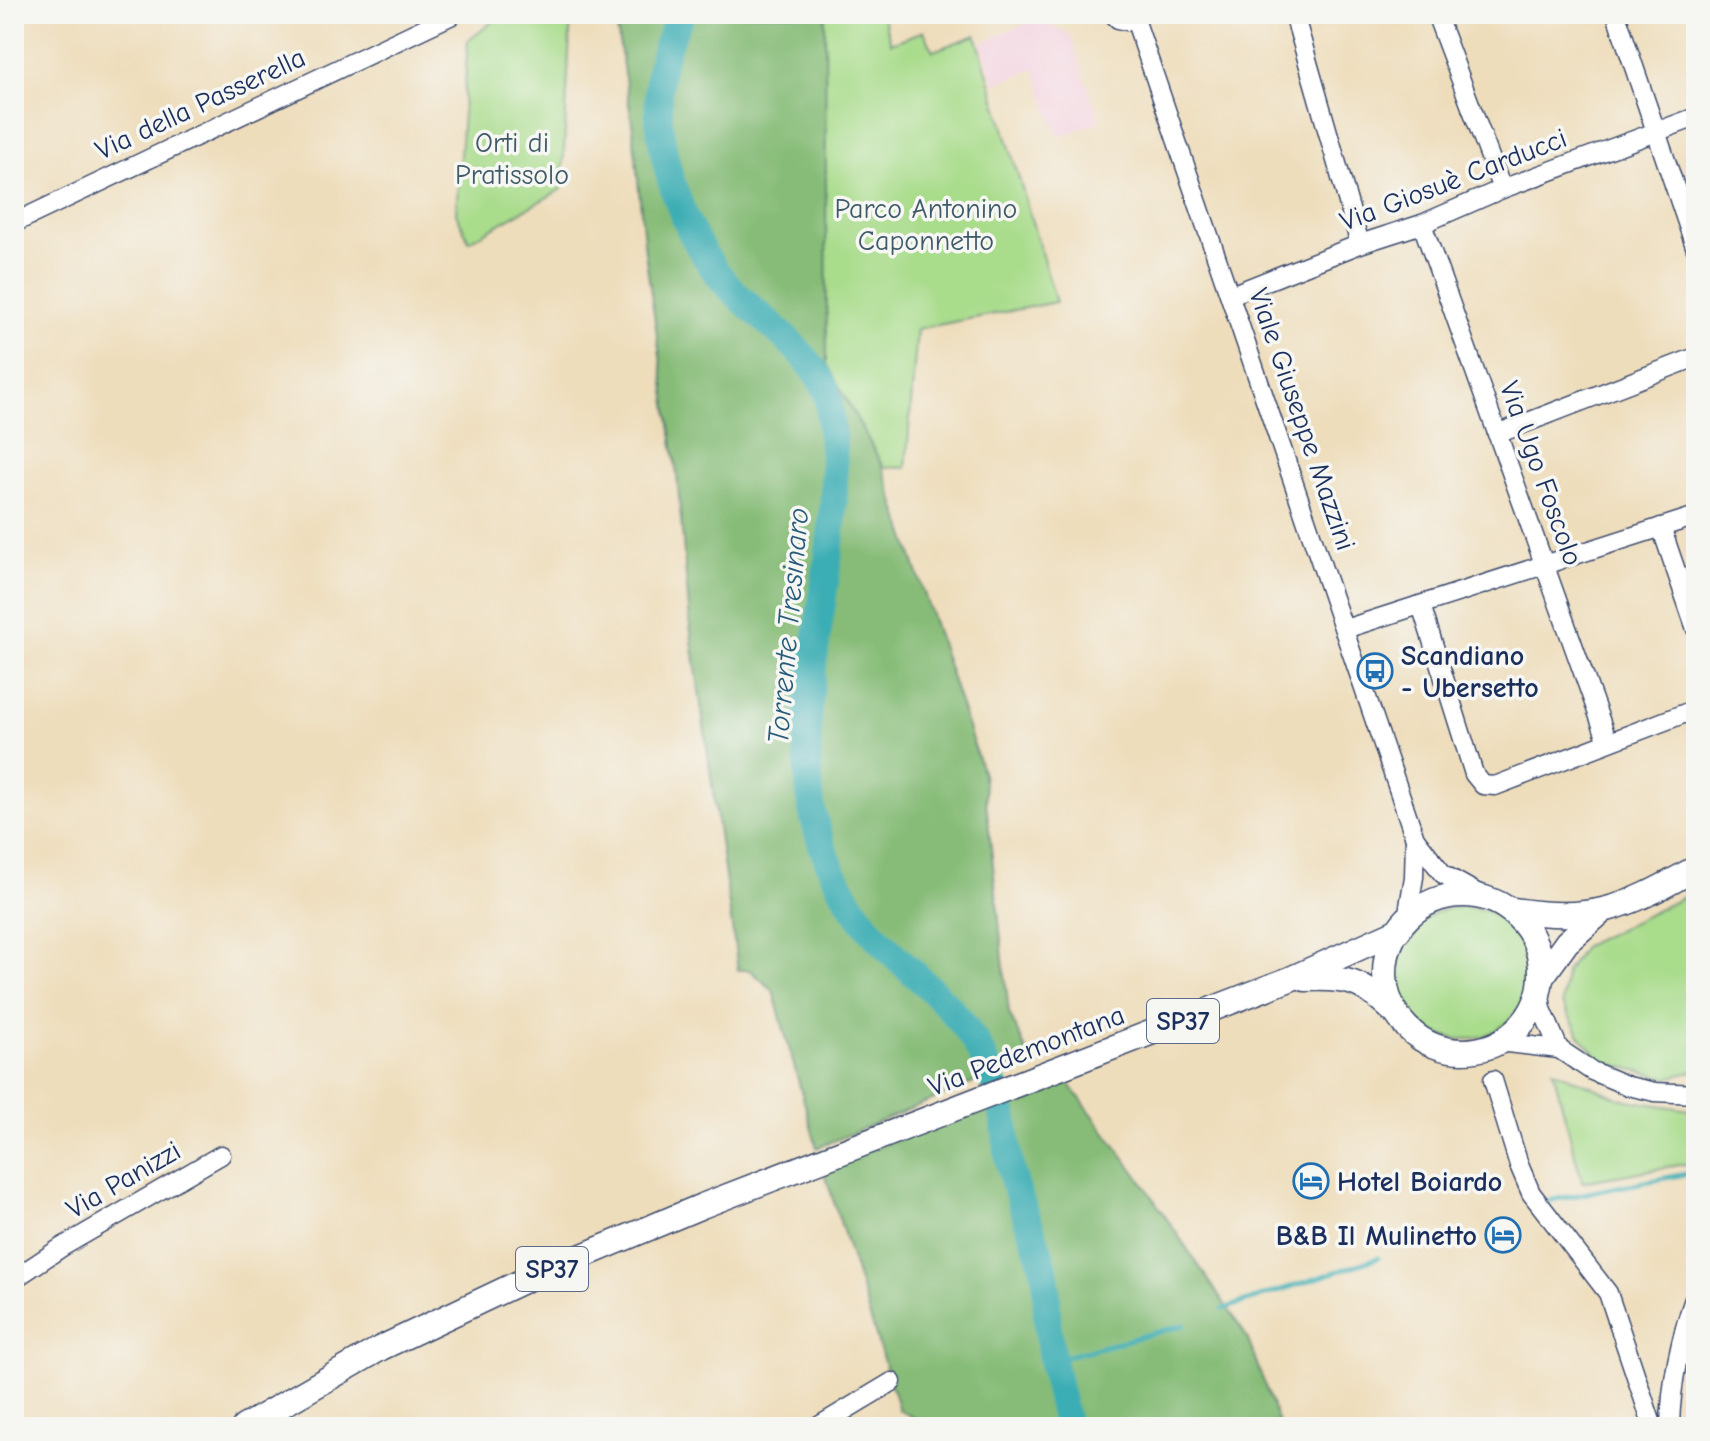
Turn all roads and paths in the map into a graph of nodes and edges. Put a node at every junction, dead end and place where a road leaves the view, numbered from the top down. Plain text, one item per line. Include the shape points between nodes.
1 (454, 14) edge
2 (1113, 14) edge
3 (1294, 14) edge
4 (1436, 14) edge
5 (1616, 14) edge
6 (1138, 16) edge
7 (1696, 117) edge
8 (1658, 132) junction
9 (1502, 189) junction
10 (14, 223) edge
11 (1422, 224) junction
12 (1695, 241) edge
13 (1360, 244) junction
14 (1231, 295) junction
15 (1696, 357) edge
16 (1497, 434) junction
17 (1696, 516) edge
18 (1661, 527) junction
19 (1545, 564) junction
20 (1421, 605) junction
21 (1345, 629) junction
22 (1696, 629) edge
23 (1696, 709) edge
24 (1608, 742) junction
25 (1415, 838) junction
26 (1696, 868) edge
27 (1484, 897) junction
28 (1508, 909) junction
29 (1600, 913) junction
30 (1403, 924) junction
31 (1290, 979) junction
32 (1540, 984) junction
33 (1396, 1014) junction
34 (1498, 1042) junction
35 (1559, 1049) junction
36 (1493, 1080) dead end
37 (1696, 1094) edge
38 (221, 1155) dead end
39 (14, 1279) edge
40 (1696, 1293) edge
41 (892, 1382) dead end
42 (244, 1427) edge
43 (817, 1427) edge
44 (1653, 1427) edge
45 (1670, 1427) edge

1 - 10 street, Via della Passerella
2 - 6 street, Viale Giuseppe Mazzini via 1122,21
3 - 13 street
4 - 9 street
5 - 8 street
6 - 14 street, Viale Giuseppe Mazzini
7 - 8 street, Via Giosuè Carducci
8 - 9 street, Via Giosuè Carducci
8 - 12 street
9 - 11 street, Via Giosuè Carducci
11 - 13 street, Via Giosuè Carducci
11 - 16 street, Via Ugo Foscolo
13 - 14 street, Via Giosuè Carducci
14 - 21 street, Viale Giuseppe Mazzini
15 - 16 street
16 - 19 street, Via Ugo Foscolo
17 - 18 street
18 - 19 street
18 - 22 street
19 - 20 street
19 - 24 street, Via Ugo Foscolo
20 - 21 street
20 - 24 street via 1474,774 1483,785 1495,786
21 - 25 street, Viale Giuseppe Mazzini
23 - 24 street
25 - 27 street, Viale Giuseppe Mazzini via 1443,874
25 - 30 street, Viale Giuseppe Mazzini via 1414,877
26 - 29 main road, Via Pedemontana
27 - 28 main road, Via Pedemontana
27 - 30 main road, Via Pedemontana via 1447,896 1425,904
28 - 29 main road, Via Pedemontana via 1561,916
28 - 32 main road, Via Pedemontana via 1530,933 1539,955
29 - 32 main road, Via Pedemontana via 1567,942
30 - 31 main road, Via Pedemontana / SP37
30 - 33 main road via 1389,946 1385,980
31 - 33 main road, Via Pedemontana via 1347,980
31 - 42 main road, Via Pedemontana / SP37 via 527,1279 381,1348
32 - 34 main road, Via Pedemontana via 1525,1020
32 - 35 street via 1542,1009
33 - 34 main road, Via Pedemontana via 1411,1032 1442,1048 1477,1050
34 - 35 street
35 - 37 street via 1628,1086
36 - 44 street via 1531,1193 1608,1293
38 - 39 street, Via Panizzi
40 - 45 street via 1672,1381
41 - 43 street

